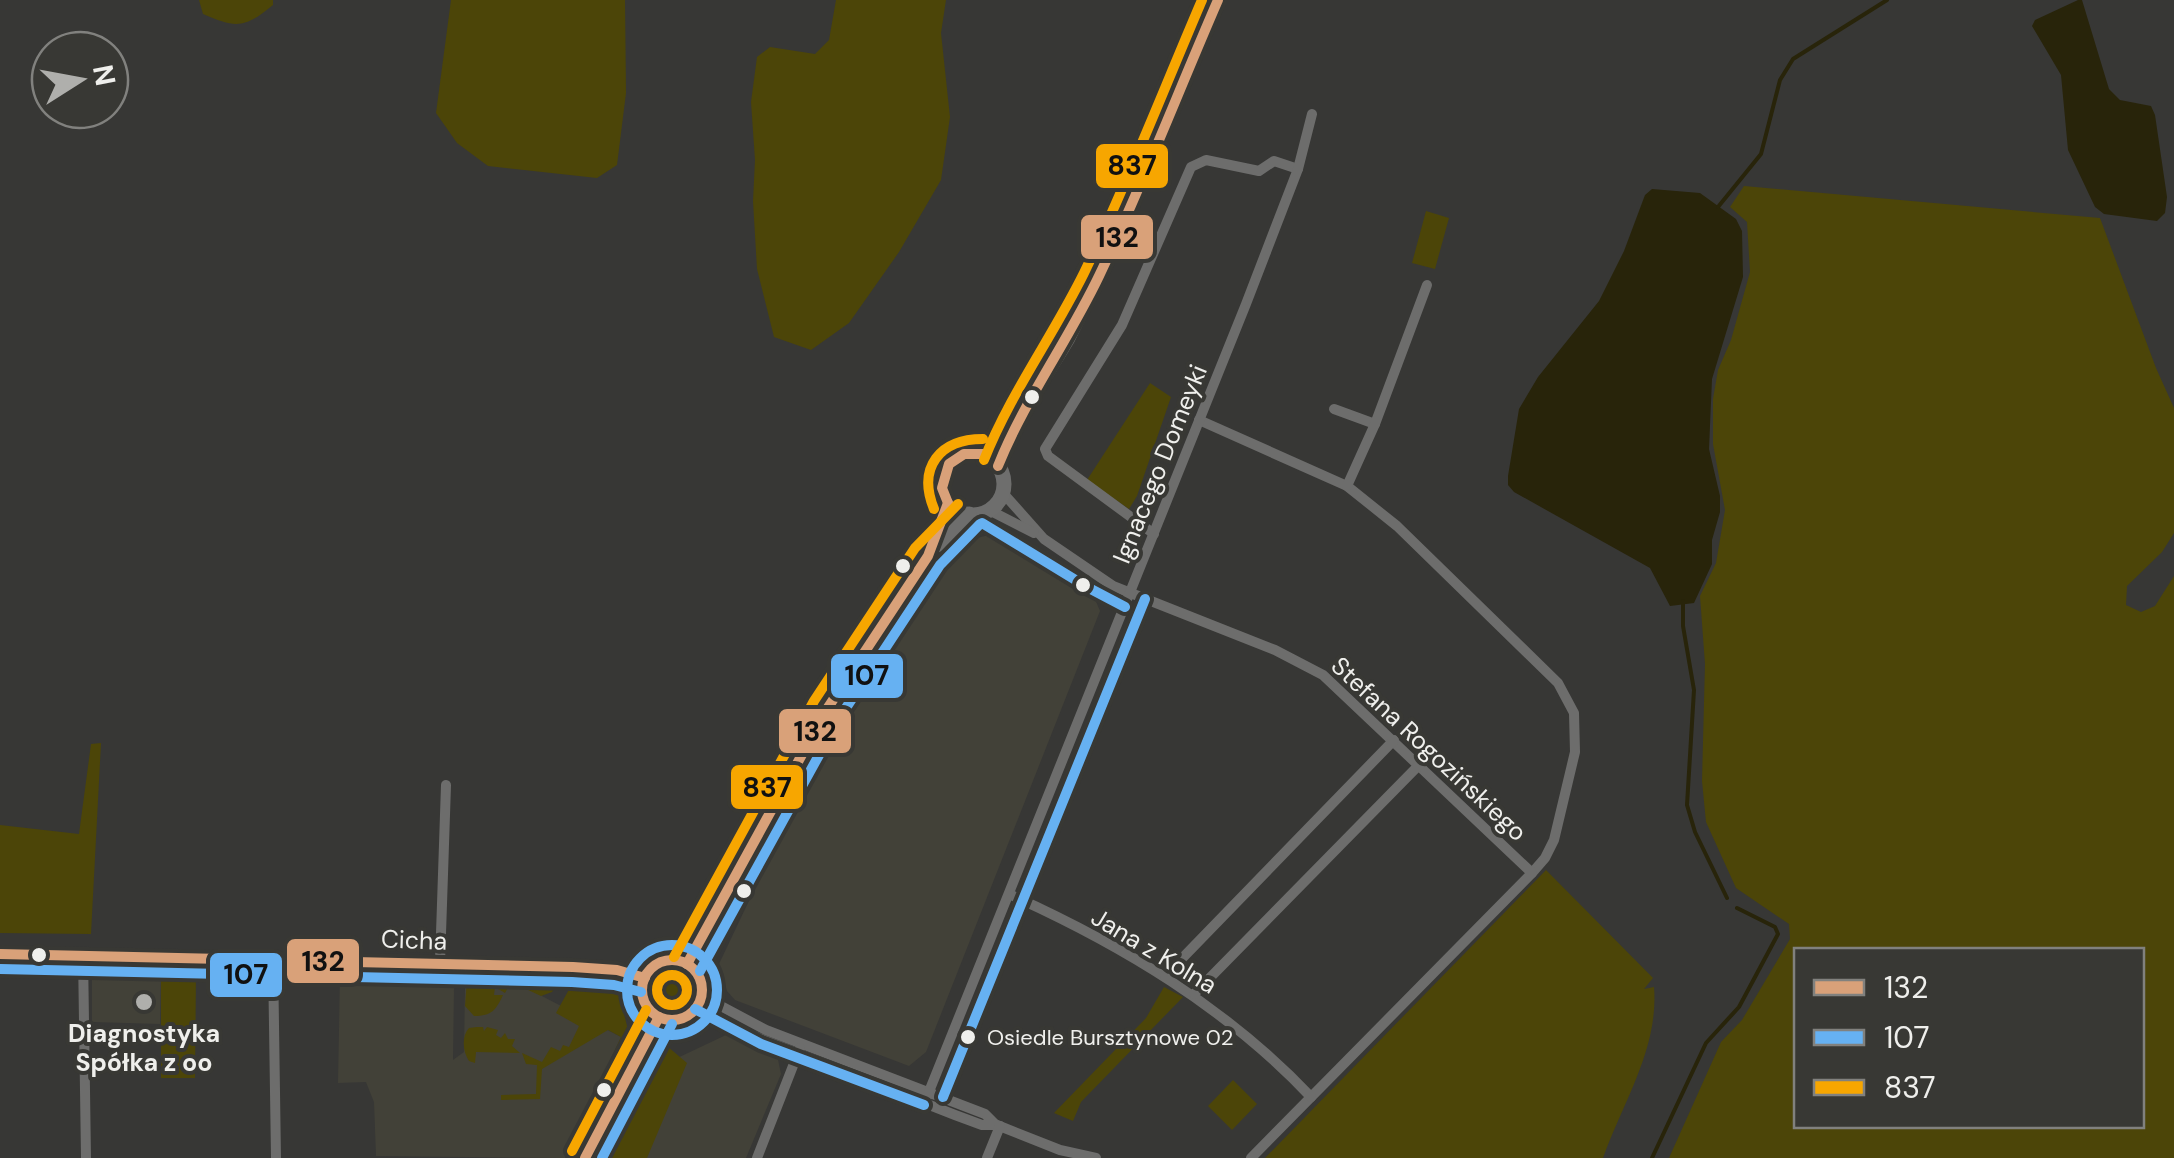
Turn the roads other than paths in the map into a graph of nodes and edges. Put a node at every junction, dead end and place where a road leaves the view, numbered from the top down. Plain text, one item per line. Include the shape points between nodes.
1 (1218, 0) edge
2 (1312, 114) dead end
3 (1298, 168) junction
4 (1427, 285) dead end
5 (1334, 409) dead end
6 (1198, 420) junction
7 (1375, 424) junction
8 (1014, 426) junction
9 (983, 454) junction
10 (998, 466) junction
11 (1347, 486) junction
12 (1003, 493) junction
13 (948, 502) junction
14 (989, 510) junction
15 (969, 514) junction
16 (1154, 534) junction
17 (1044, 538) junction
18 (928, 556) junction
19 (1131, 593) junction
20 (1394, 740) junction
21 (1419, 765) junction
22 (446, 786) dead end
23 (1532, 873) junction
24 (1011, 895) junction
25 (0, 954) edge
26 (83, 954) junction
27 (273, 959) junction
28 (440, 963) junction
29 (687, 964) junction
30 (1165, 976) junction
31 (645, 978) junction
32 (1194, 994) junction
33 (702, 996) junction
34 (692, 1012) junction
35 (659, 1017) junction
36 (800, 1048) junction
37 (929, 1092) junction
38 (1312, 1097) junction
39 (924, 1104) junction
40 (998, 1126) junction
41 (1060, 1150) junction
42 (86, 1158) edge
43 (276, 1158) edge
44 (585, 1158) edge
45 (757, 1158) edge
46 (988, 1158) edge
47 (1070, 1158) edge
48 (1096, 1158) edge
49 (1251, 1158) edge

1 - 8 main road via 1100,274
2 - 3 street, Ignacego Domeyki
3 - 6 street, Ignacego Domeyki
3 - 16 street via 1274,161 1258,171 1206,160 1191,167 1122,324 1045,449
4 - 7 street
5 - 7 street
6 - 11 street
6 - 16 street, Ignacego Domeyki
7 - 11 street
8 - 9 main road
8 - 10 main road
9 - 10 main road
9 - 13 main road via 964,454 950,464 942,488
10 - 12 main road
11 - 23 street via 1515,639 1570,702 1573,762 1554,840
12 - 14 main road
12 - 17 street, Stefana Rogozińskiego
13 - 15 main road
13 - 18 main road
14 - 15 main road
14 - 17 street, Stefana Rogozińskiego
15 - 18 main road
16 - 19 street, Ignacego Domeyki
17 - 19 street, Stefana Rogozińskiego
18 - 29 main road via 827,709
19 - 20 street, Stefana Rogozińskiego via 1313,668
19 - 24 street, Ignacego Domeyki
20 - 21 street, Stefana Rogozińskiego
20 - 30 street
21 - 23 street, Stefana Rogozińskiego
21 - 32 street
22 - 28 street
23 - 38 street, Stefana Rogozińskiego
24 - 30 street, Jana z Kolna
24 - 37 street, Ignacego Domeyki
25 - 26 street, Cicha
26 - 27 street, Cicha
26 - 42 street
27 - 28 street, Cicha
27 - 43 street
28 - 31 street, Cicha via 604,969
29 - 31 main road via 658,963
29 - 33 main road via 700,978
30 - 32 street, Jana z Kolna
31 - 35 main road via 646,1004
32 - 38 street, Jana z Kolna
33 - 34 main road
33 - 36 street
34 - 35 main road via 676,1020
34 - 36 street
35 - 44 main road
36 - 37 street
36 - 39 street
36 - 45 street
37 - 39 street, Ignacego Domeyki
37 - 40 street via 985,1114
38 - 49 street, Stefana Rogozińskiego
39 - 40 street
40 - 41 street
40 - 46 street
41 - 47 street
41 - 48 street

